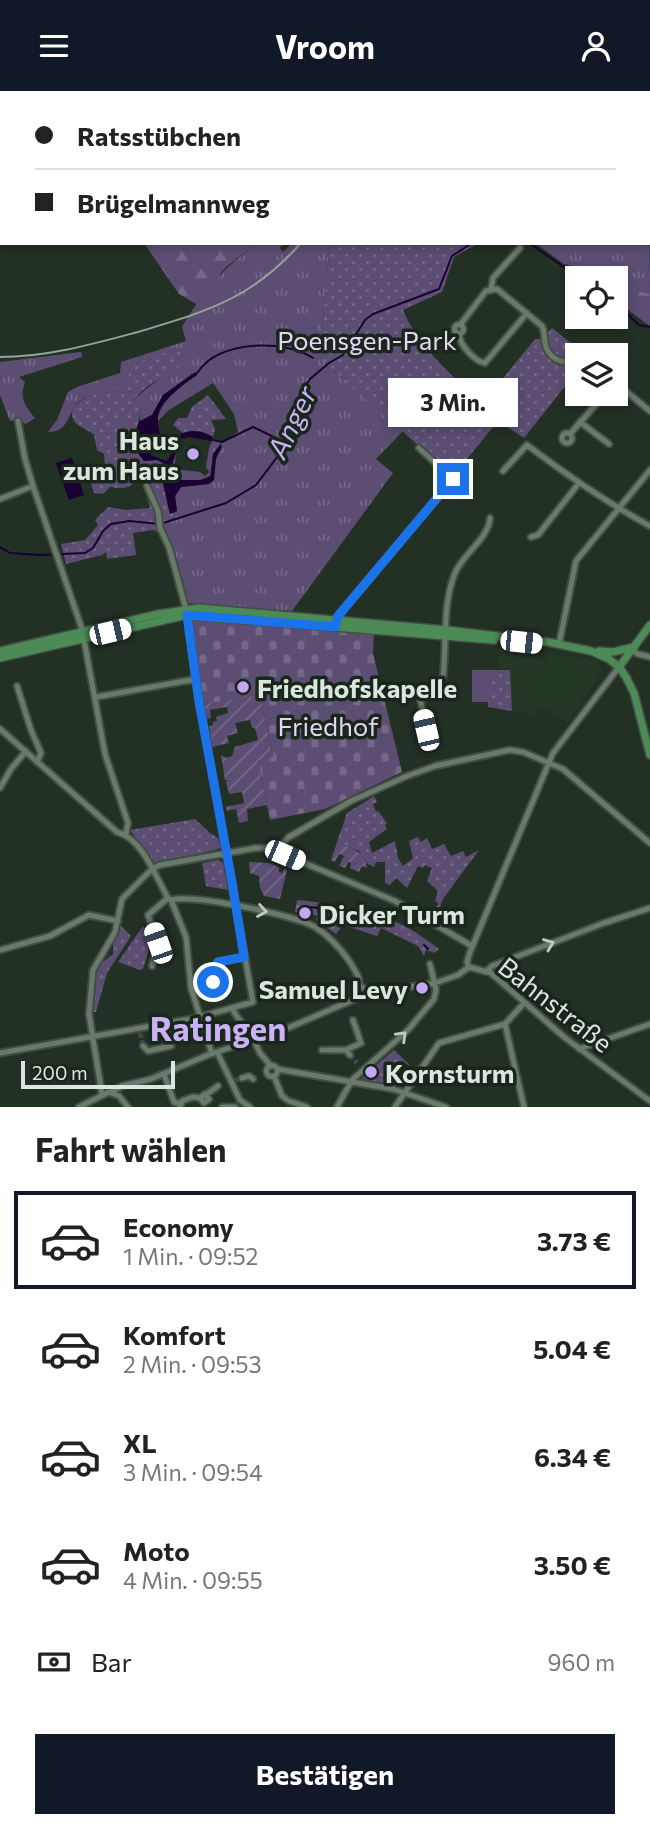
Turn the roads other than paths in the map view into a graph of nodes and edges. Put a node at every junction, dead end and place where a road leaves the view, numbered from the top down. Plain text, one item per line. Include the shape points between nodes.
1 (520, 248) dead end
2 (491, 289) junction
3 (527, 313) junction
4 (565, 362) edge
5 (628, 393) edge
6 (594, 406) edge
7 (650, 411) edge
8 (18, 421) dead end
9 (580, 422) junction
10 (570, 435) dead end
11 (609, 444) dead end
12 (419, 448) dead end
13 (650, 470) edge
14 (503, 471) dead end
15 (579, 484) junction
16 (33, 486) junction
17 (147, 486) dead end
18 (0, 499) edge
19 (619, 509) junction
20 (490, 518) dead end
21 (650, 526) edge
22 (531, 537) dead end
23 (186, 612) junction
24 (336, 623) junction
25 (650, 625) edge
26 (447, 633) junction
27 (83, 635) junction
28 (559, 645) junction
29 (633, 648) junction
30 (0, 651) edge
31 (591, 651) junction
32 (650, 657) edge
33 (0, 658) edge
34 (619, 667) junction
35 (196, 679) junction
36 (17, 686) dead end
37 (96, 697) junction
38 (0, 729) edge
39 (422, 742) dead end
40 (26, 751) junction
41 (650, 755) edge
42 (37, 762) junction
43 (549, 762) junction
44 (0, 788) edge
45 (126, 834) junction
46 (650, 843) edge
47 (281, 847) junction
48 (227, 854) junction
49 (152, 869) junction
50 (169, 899) junction
51 (234, 907) junction
52 (650, 908) edge
53 (118, 921) junction
54 (471, 949) junction
55 (0, 950) edge
56 (244, 957) junction
57 (430, 964) dead end
58 (152, 966) dead end
59 (469, 967) junction
60 (487, 971) junction
61 (217, 976) dead end
62 (435, 983) junction
63 (369, 993) junction
64 (524, 1003) junction
65 (232, 1008) junction
66 (200, 1017) junction
67 (354, 1020) dead end
68 (166, 1023) junction
69 (505, 1024) junction
70 (650, 1024) edge
71 (288, 1028) junction
72 (258, 1036) junction
73 (91, 1037) junction
74 (143, 1046) dead end
75 (579, 1049) junction
76 (322, 1050) dead end
77 (0, 1053) edge
78 (214, 1053) junction
79 (357, 1063) tunnel mouth
80 (274, 1067) junction
81 (365, 1070) junction
82 (164, 1075) junction
83 (274, 1076) junction
84 (242, 1077) tunnel mouth
85 (253, 1079) dead end
86 (352, 1080) junction
87 (218, 1086) dead end
88 (111, 1092) junction
89 (404, 1092) junction
90 (102, 1094) junction
91 (207, 1094) junction
92 (200, 1098) junction
93 (240, 1100) junction
94 (650, 1101) edge
95 (209, 1104) edge
96 (181, 1106) edge
97 (79, 1107) edge
98 (128, 1107) edge
99 (222, 1107) edge
100 (235, 1107) edge
101 (250, 1107) edge
102 (307, 1107) edge
103 (337, 1107) edge
104 (396, 1107) edge
105 (446, 1107) edge
106 (524, 1107) edge

1 - 2 street via 493,278
2 - 3 street
2 - 3 street via 454,330 479,362 485,363
3 - 4 street via 545,331 553,358
5 - 7 street
6 - 9 street
8 - 16 street
9 - 10 street
9 - 11 street
12 - 24 street via 453,479
13 - 19 street
14 - 15 street via 527,445
15 - 19 street
15 - 22 street via 538,535
16 - 18 street
16 - 27 street
17 - 23 street via 170,547
19 - 21 street
19 - 28 street via 576,561
20 - 26 street via 490,527 455,573
23 - 24 main road
23 - 27 main road
23 - 35 street
24 - 26 main road
25 - 29 main road
26 - 28 main road
26 - 39 street via 443,677 419,691 426,730
27 - 30 main road
27 - 33 main road
27 - 37 street
28 - 31 main road
29 - 31 main road
29 - 32 street
29 - 34 main road
31 - 34 main road
34 - 41 main road via 634,692
34 - 43 street
35 - 37 street
35 - 48 street
36 - 42 street via 41,753
37 - 45 street via 105,754 128,823
38 - 40 street
40 - 42 street
40 - 44 street
42 - 45 street via 117,832
43 - 46 street via 569,773
43 - 47 street via 514,750 450,764 374,789 289,837
43 - 54 street
45 - 49 street
47 - 48 street
47 - 54 street via 285,855 388,897
48 - 49 street
48 - 51 street
49 - 50 street
49 - 53 street via 122,899
50 - 51 street
50 - 58 street via 148,915 158,943
50 - 66 street via 186,937 191,988
51 - 56 street
51 -> 63 street via 293,917 318,929 341,948 359,986
60 -> 52 street
53 - 55 street via 89,915 50,936
53 - 73 street via 91,977
54 - 59 street
56 - 61 street via 218,962
56 - 65 street via 253,1002
57 - 62 street
59 - 60 street, Bahnstraße
59 - 62 street
60 - 64 street, Bahnstraße
62 - 63 street
81 -> 62 street via 423,1016 436,995
63 - 71 street
64 - 69 street
64 - 75 street, Bahnstraße
65 - 66 street
65 - 72 street via 237,1019
66 - 68 street
66 - 78 street
67 - 76 street via 361,1043 348,1053
68 - 73 street
68 - 74 street via 171,1046 148,1051
69 - 89 street via 439,1043
69 - 106 street
70 - 75 street
71 - 72 street
71 - 72 street
72 - 78 street
72 - 80 street via 260,1053
73 - 77 street
73 - 90 street
75 - 94 street, Bahnstraße
78 - 82 street
78 - 93 street
79 - 81 street
80 - 83 street
80 - 83 street via 267,1069 267,1074
80 - 86 street
81 - 86 street
82 - 88 street
82 - 96 street via 174,1102
83 - 102 street via 282,1096
84 - 85 street
86 - 89 street
86 - 103 street
87 - 91 street
88 - 90 street
88 - 98 street
89 - 104 street
89 - 105 street
90 - 97 street
91 - 92 street
91 - 95 street
92 - 95 street
92 - 96 street via 193,1097
93 - 100 street
93 - 101 street
99 - 100 street

